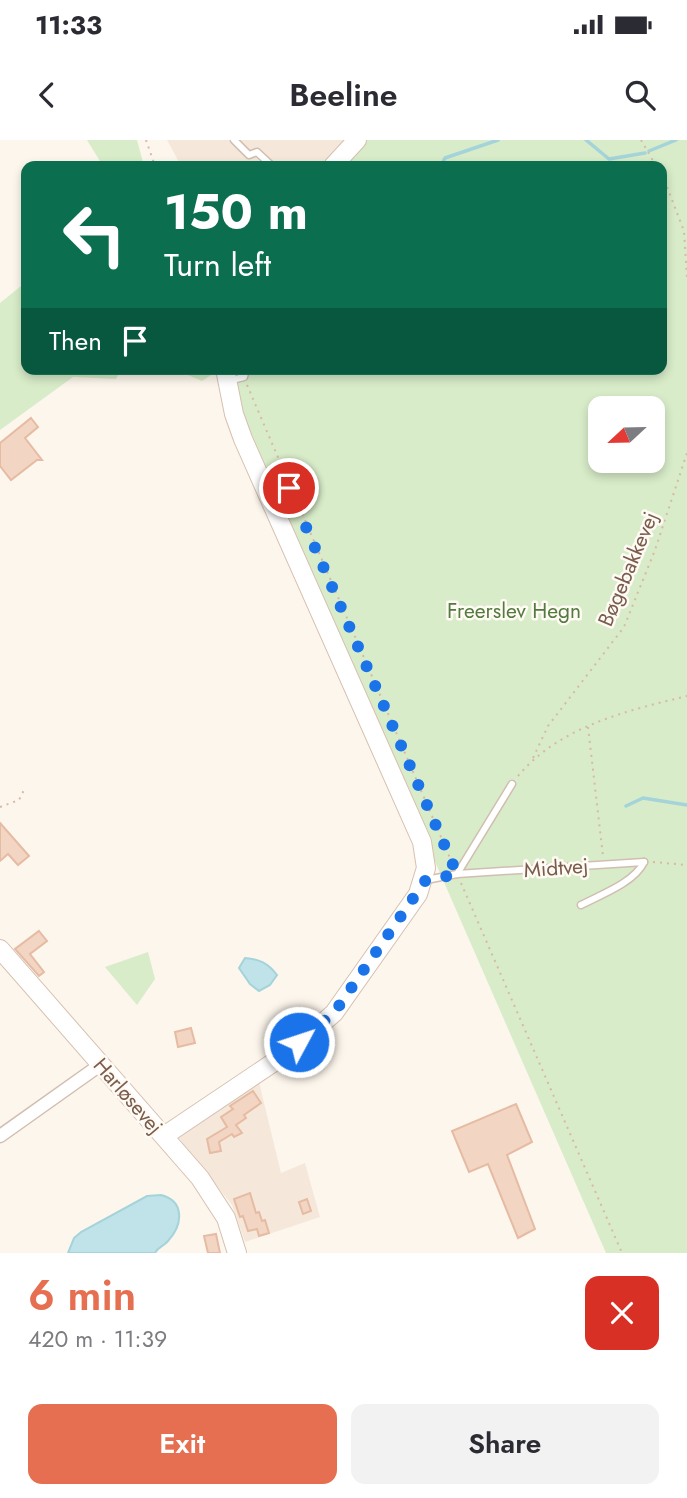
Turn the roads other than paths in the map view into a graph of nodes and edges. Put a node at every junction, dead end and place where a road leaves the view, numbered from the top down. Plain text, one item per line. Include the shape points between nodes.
1 (234, 140) edge
2 (357, 140) edge
3 (267, 161) edge
4 (338, 161) edge
5 (226, 375) edge
6 (244, 375) edge
7 (512, 784) road end
8 (457, 874) junction
9 (425, 881) junction
10 (581, 905) dead end
11 (0, 949) edge
12 (100, 1065) junction
13 (0, 1136) edge
14 (164, 1136) junction
15 (237, 1253) edge

1 - 3 lane via 249,155 257,152
2 - 4 street
5 - 6 lane
5 - 9 street via 243,439 422,842
7 - 8 lane
8 - 9 lane, Midtvej
8 - 10 lane, Midtvej via 644,862 620,884
9 - 14 street via 334,1013 289,1052
11 - 12 street, Harløsevej
12 - 13 street
12 - 14 street, Harløsevej
14 - 15 street, Harløsevej via 216,1199

